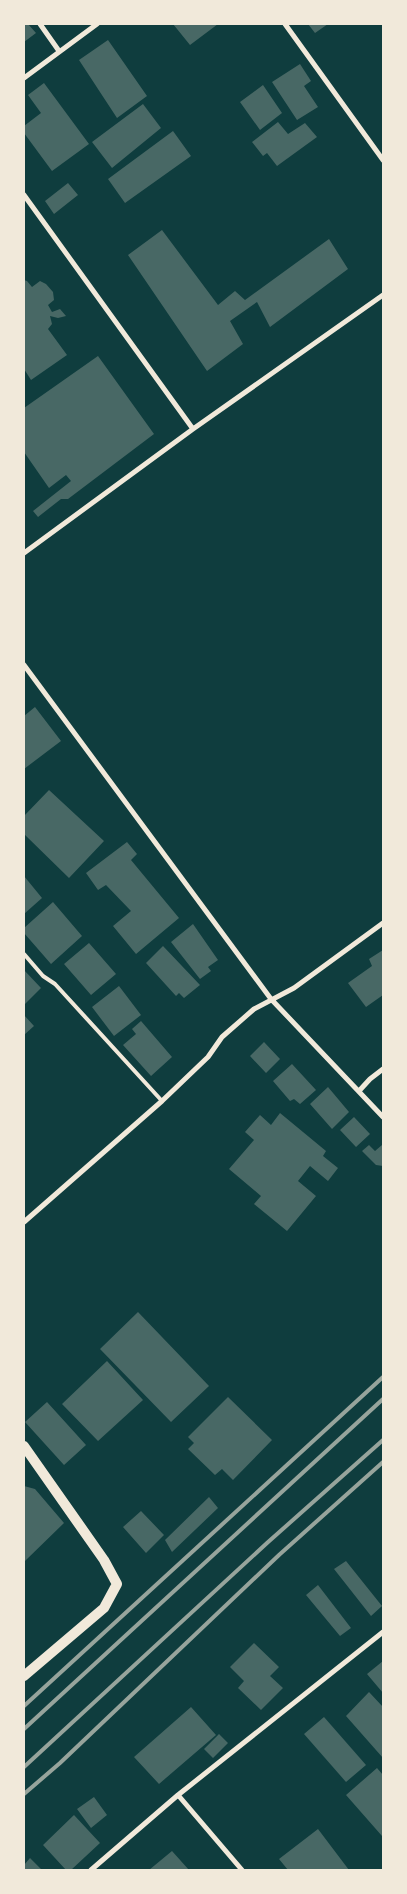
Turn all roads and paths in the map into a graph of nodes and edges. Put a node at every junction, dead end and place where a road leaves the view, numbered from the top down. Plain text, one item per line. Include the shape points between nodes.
1 (40, 24) edge
2 (97, 24) edge
3 (285, 24) edge
4 (60, 51) junction
5 (24, 78) edge
6 (383, 160) edge
7 (24, 195) edge
8 (383, 295) edge
9 (193, 429) junction
10 (24, 554) edge
11 (24, 665) edge
12 (383, 923) edge
13 (24, 954) edge
14 (271, 999) junction
15 (383, 1069) edge
16 (359, 1091) junction
17 (162, 1101) junction
18 (383, 1117) edge
19 (24, 1222) edge
20 (24, 1446) edge
21 (383, 1632) edge
22 (24, 1676) edge
23 (178, 1795) junction
24 (91, 1870) edge
25 (242, 1870) edge

1 - 4 street
2 - 4 street
3 - 6 street
4 - 5 street
7 - 9 street
8 - 9 street
9 - 10 street
11 - 14 street
12 - 14 street via 294,988
13 - 17 lane
14 - 16 street
14 - 17 street via 254,1009 222,1037 208,1057
15 - 16 street
16 - 18 street
17 - 19 street
20 - 22 main road via 104,1560 117,1584 104,1608
21 - 23 street
23 - 24 street
23 - 25 street

